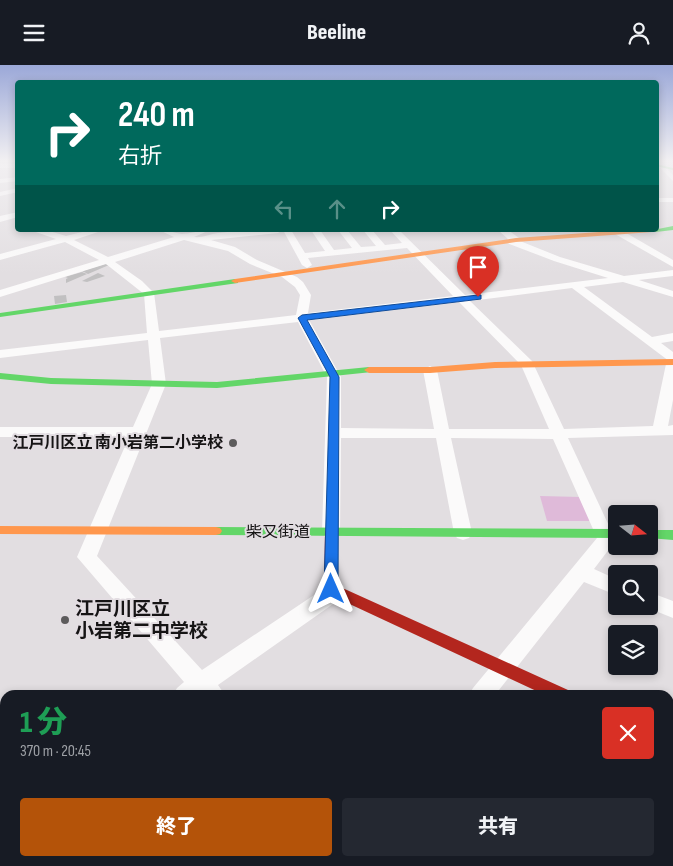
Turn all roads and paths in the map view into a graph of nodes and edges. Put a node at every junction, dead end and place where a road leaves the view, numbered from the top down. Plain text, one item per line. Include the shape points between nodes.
1 (659, 200) edge
2 (673, 200) edge
3 (15, 215) edge
4 (0, 219) edge
5 (673, 228) edge
6 (659, 230) edge
7 (53, 232) edge
8 (93, 232) edge
9 (169, 232) edge
10 (199, 232) edge
11 (257, 232) edge
12 (289, 232) edge
13 (316, 232) edge
14 (344, 232) edge
15 (369, 232) edge
16 (396, 232) edge
17 (504, 232) edge
18 (629, 232) edge
19 (618, 233) junction
20 (183, 237) junction
21 (65, 240) junction
22 (198, 241) junction
23 (513, 241) junction
24 (384, 248) junction
25 (358, 250) junction
26 (414, 250) junction
27 (331, 253) junction
28 (302, 256) junction
29 (0, 257) edge
30 (113, 264) junction
31 (673, 264) edge
32 (310, 270) junction
33 (673, 273) edge
34 (283, 274) junction
35 (620, 279) junction
36 (574, 285) junction
37 (23, 287) junction
38 (149, 293) junction
39 (0, 294) edge
40 (673, 294) edge
41 (462, 299) junction
42 (0, 301) edge
43 (0, 315) edge
44 (302, 318) junction
45 (152, 336) junction
46 (673, 337) edge
47 (650, 341) junction
48 (0, 354) edge
49 (673, 359) edge
50 (673, 363) edge
51 (527, 364) junction
52 (430, 370) junction
53 (332, 372) junction
54 (0, 376) edge
55 (159, 384) junction
56 (666, 430) edge
57 (0, 431) edge
58 (139, 432) junction
59 (333, 433) junction
60 (558, 434) junction
61 (444, 435) junction
62 (0, 530) edge
63 (608, 530) edge
64 (100, 531) junction
65 (331, 532) junction
66 (464, 533) junction
67 (608, 534) edge
68 (658, 534) edge
69 (673, 535) edge
70 (608, 537) edge
71 (581, 573) junction
72 (608, 584) edge
73 (336, 591) junction
74 (658, 604) edge
75 (673, 610) edge
76 (502, 669) junction
77 (198, 690) edge
78 (200, 690) edge
79 (486, 690) edge
80 (550, 690) edge

1 - 2 street
3 - 4 street
5 - 6 street
7 - 21 street
8 - 21 street
9 - 20 street
10 - 20 street
11 - 22 street
12 - 28 street
13 - 27 street
14 - 25 street
15 - 24 street
16 - 26 street
17 - 23 street
18 - 19 street
19 - 23 street
19 - 31 street
20 - 22 street
20 - 30 street
21 - 29 street
21 - 30 street
22 - 30 street
22 - 34 street via 230,249
23 - 26 street
23 - 35 street
24 - 25 street
24 - 26 street
25 - 27 street
26 - 32 street
26 - 41 street
27 - 28 street
28 - 32 street
30 - 37 street
30 - 38 street
32 - 34 street
33 - 35 street
34 - 38 street
34 - 44 street via 294,279 303,290 306,298
35 - 36 street
35 - 40 street
36 - 41 street
36 - 47 street
37 - 39 street
37 - 42 street
38 - 43 street
38 - 45 street
41 - 44 street
41 - 51 street
44 - 45 street
44 - 53 street
45 - 48 street
45 - 55 street
46 - 47 street
47 - 49 street
50 - 51 street
50 - 56 street
51 - 52 street
51 - 60 street
52 - 53 street
52 - 61 street
53 - 55 street via 217,385
53 - 59 street
54 - 55 street
55 - 58 street
56 - 60 street
57 - 58 street
58 - 64 street
59 - 61 street
59 - 65 street
60 - 61 street
60 - 63 street
61 - 66 street
62 - 64 street, 柴又街道
64 - 65 street, 柴又街道
64 - 77 street via 88,557
65 - 66 street, 柴又街道
65 - 73 street via 331,589
66 - 67 street, 柴又街道
68 - 69 street
70 - 71 street
71 - 72 street
71 - 76 street
73 - 76 street
73 - 78 street
74 - 75 street
76 - 79 street
76 - 80 street

